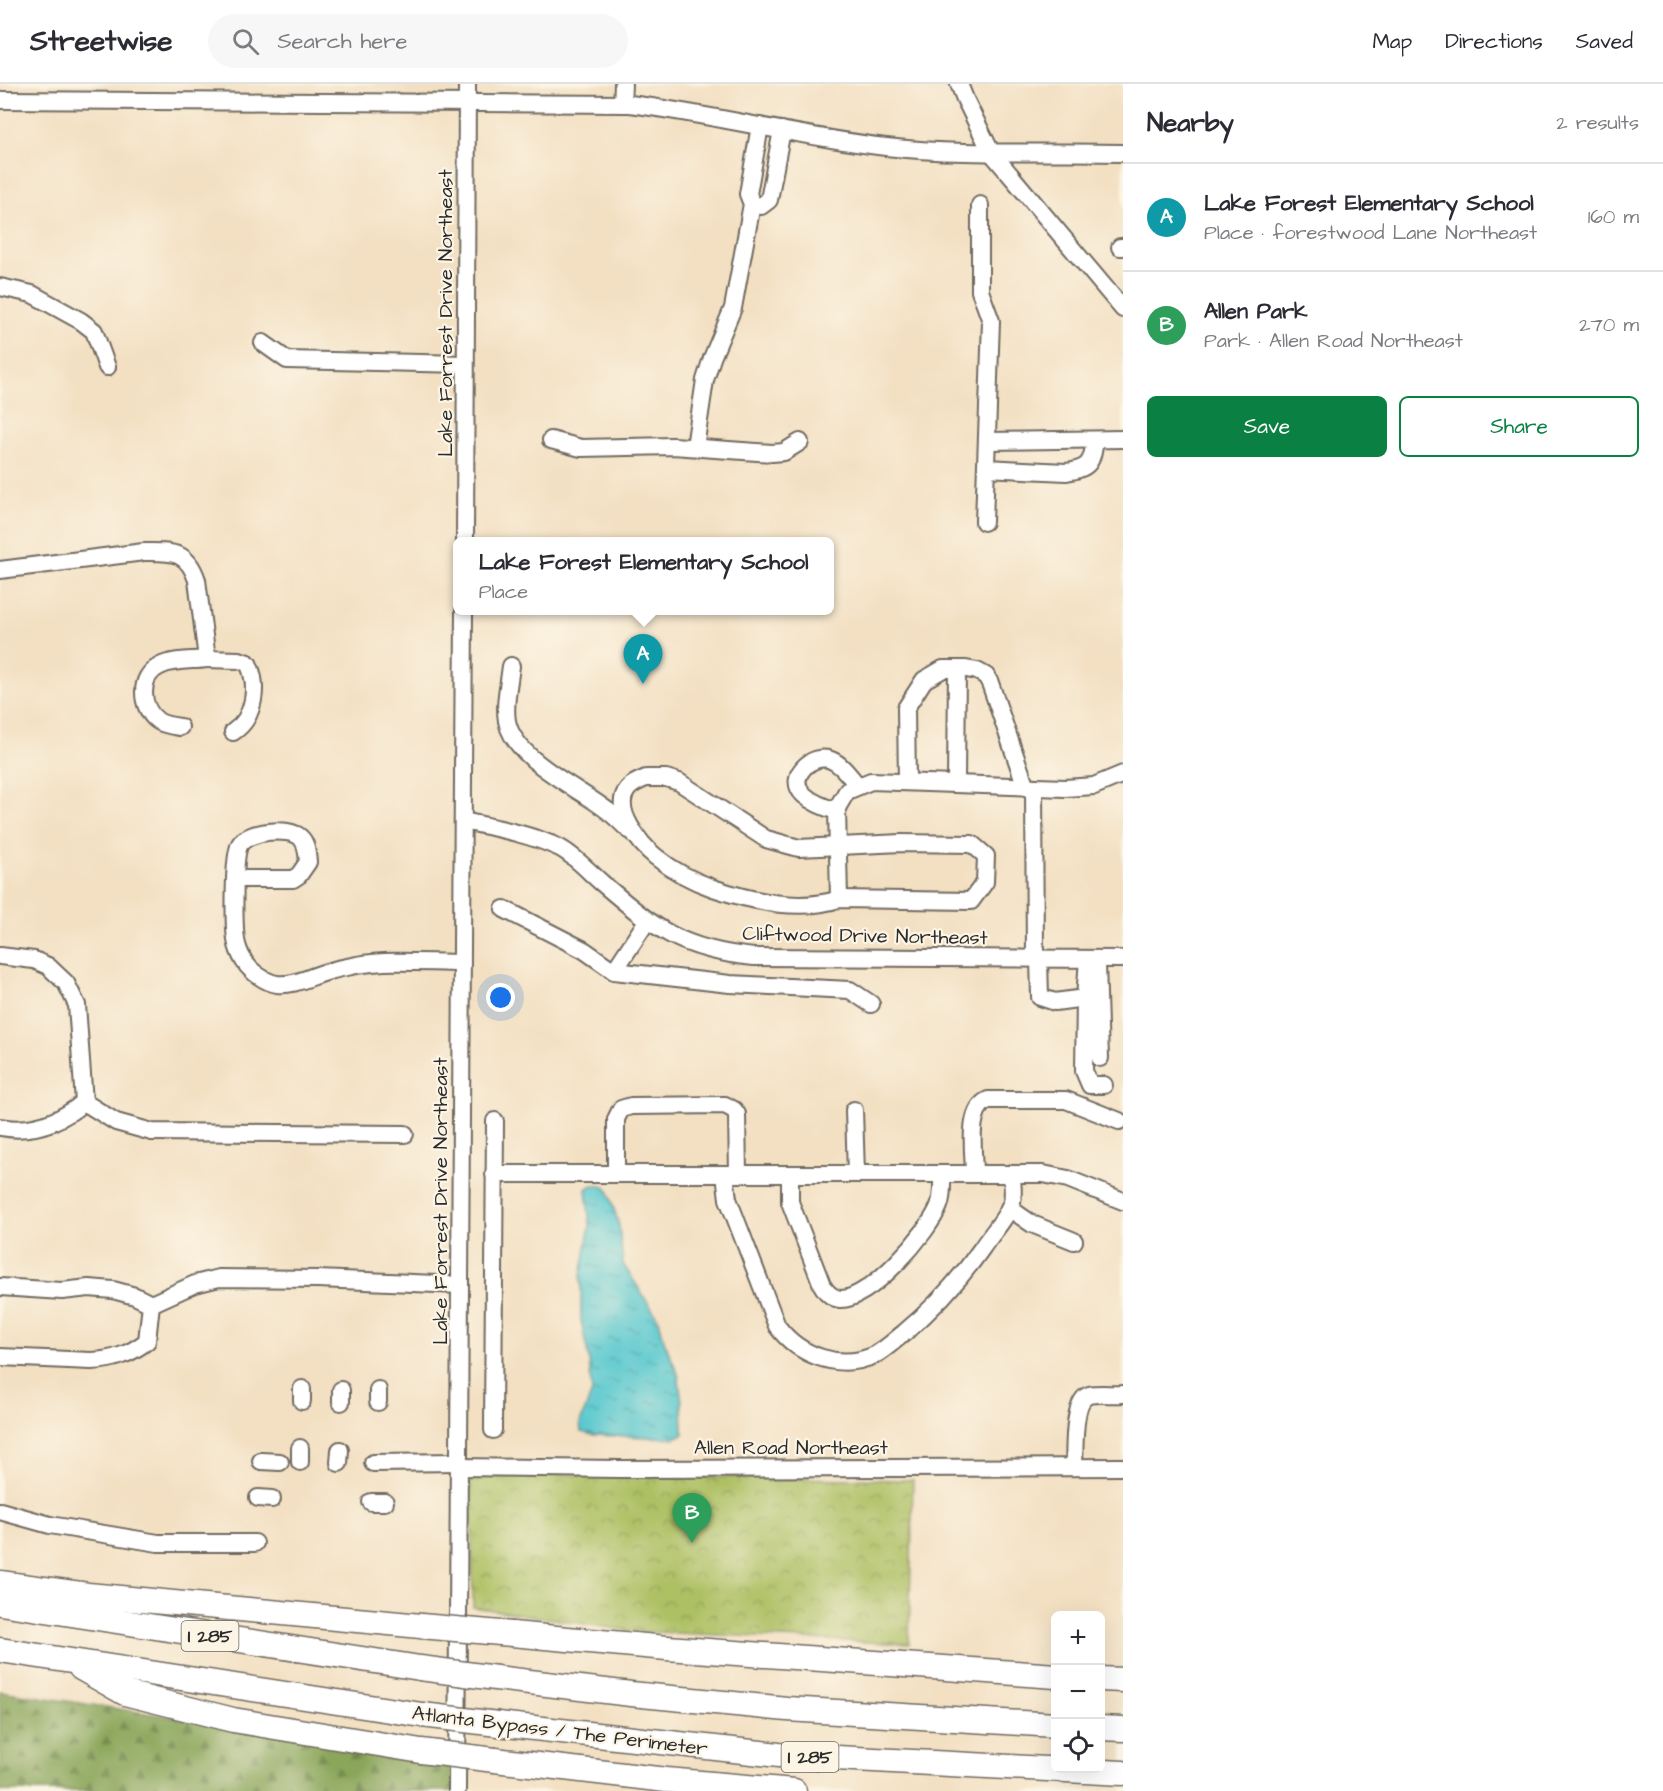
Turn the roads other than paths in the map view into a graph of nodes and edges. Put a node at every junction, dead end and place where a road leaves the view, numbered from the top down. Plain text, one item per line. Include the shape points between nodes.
1 (467, 84) edge
2 (623, 84) edge
3 (959, 84) edge
4 (0, 100) edge
5 (467, 102) junction
6 (622, 104) junction
7 (760, 126) junction
8 (782, 130) junction
9 (991, 152) junction
10 (1123, 153) edge
11 (750, 199) junction
12 (980, 205) dead end
13 (0, 287) edge
14 (1123, 309) edge
15 (263, 343) dead end
16 (465, 364) junction
17 (107, 367) dead end
18 (551, 440) dead end
19 (1095, 440) junction
20 (1123, 440) edge
21 (987, 441) junction
22 (800, 442) dead end
23 (695, 447) junction
24 (986, 468) junction
25 (984, 522) dead end
26 (465, 537) edge
27 (0, 570) edge
28 (464, 615) edge
29 (207, 659) junction
30 (511, 666) dead end
31 (957, 669) junction
32 (180, 728) dead end
33 (233, 732) dead end
34 (1123, 774) edge
35 (908, 782) junction
36 (956, 784) junction
37 (858, 786) junction
38 (1030, 787) junction
39 (837, 811) junction
40 (464, 821) junction
41 (638, 839) junction
42 (839, 845) junction
43 (236, 879) dead end
44 (839, 899) junction
45 (504, 909) dead end
46 (647, 921) junction
47 (0, 956) edge
48 (1037, 959) junction
49 (1092, 959) junction
50 (1123, 959) edge
51 (462, 963) junction
52 (614, 971) junction
53 (1085, 998) junction
54 (871, 1004) dead end
55 (1100, 1058) dead end
56 (1104, 1086) dead end
57 (84, 1102) junction
58 (854, 1110) dead end
59 (495, 1120) dead end
60 (1119, 1120) dead end
61 (0, 1127) edge
62 (405, 1134) dead end
63 (494, 1174) junction
64 (616, 1174) junction
65 (731, 1174) junction
66 (790, 1174) junction
67 (856, 1174) junction
68 (942, 1174) junction
69 (974, 1174) junction
70 (1012, 1174) junction
71 (1123, 1201) edge
72 (1009, 1208) junction
73 (1074, 1241) dead end
74 (460, 1285) junction
75 (0, 1287) edge
76 (157, 1301) junction
77 (0, 1357) edge
78 (1123, 1394) edge
79 (493, 1430) dead end
80 (376, 1458) dead end
81 (261, 1461) dead end
82 (280, 1462) dead end
83 (459, 1464) junction
84 (1074, 1467) junction
85 (1123, 1467) edge
86 (0, 1510) edge
87 (255, 1543) dead end
88 (0, 1582) edge
89 (0, 1603) edge
90 (0, 1650) edge
91 (69, 1661) junction
92 (1051, 1676) edge
93 (1105, 1678) edge
94 (1123, 1680) edge
95 (1051, 1725) edge
96 (1105, 1728) edge
97 (1123, 1729) edge
98 (1123, 1773) edge
99 (457, 1791) edge
100 (794, 1791) edge

1 - 5 street, Lake Forrest Drive Northeast
2 - 6 street
3 - 9 street
4 - 5 street
5 - 6 street
5 - 16 street, Lake Forrest Drive Northeast
6 - 7 street via 680,110
7 - 8 street
7 - 11 street
8 - 9 street via 888,147
8 - 11 street via 769,200 761,206
9 - 10 street
9 - 14 street
11 - 23 street via 732,308 705,380
12 - 21 street via 980,291 991,321
13 - 17 street via 32,294 81,321 94,331
15 - 16 street via 287,360
16 - 26 street, Lake Forrest Drive Northeast
18 - 23 street via 581,448
19 - 20 street
19 - 21 street
19 - 24 street via 1089,465 1078,471
21 - 24 street
22 - 23 street via 784,452
24 - 25 street
27 - 29 street via 144,552 184,556 197,580
28 - 40 street, Lake Forrest Drive Northeast
29 - 32 street via 159,666 145,684 146,709 158,721
29 - 33 street via 239,660 248,663 252,672 252,705 246,721
30 - 41 street via 507,723 515,738 551,774 608,810
31 - 35 street via 943,669 924,680 906,708
31 - 36 street
31 - 38 street via 986,676
34 - 38 street via 1094,786
35 - 36 street
35 - 37 street via 871,781
36 - 38 street
37 - 39 street via 847,791
37 - 39 street via 829,759 806,764 797,783 802,794
38 - 48 street
39 - 42 street
40 - 46 street, Cliftwood Drive Northeast via 516,832 561,849
40 - 51 street, Lake Forrest Drive Northeast
41 - 42 street via 624,814 622,802 626,791 646,778 666,778 679,782 766,839 799,848
41 - 44 street via 656,857 712,888 764,901 797,904 823,904
42 - 44 street
42 - 44 street via 972,844 986,856 985,882 971,901
43 - 51 street via 236,942 244,962 274,984 360,964
45 - 52 street via 584,950
46 - 48 street, Cliftwood Drive Northeast via 695,946 726,954
46 - 52 street
47 - 57 street via 34,960 48,966 66,983 77,1005
48 - 49 street, Cliftwood Drive Northeast
48 - 53 street via 1040,998 1054,1002
49 - 50 street, Cliftwood Drive Northeast
49 - 53 street
49 - 55 street
51 - 74 street, Lake Forrest Drive Northeast
52 - 54 street via 730,984 850,990
53 - 56 street via 1084,1071 1090,1085
57 - 61 street via 64,1117 42,1126
57 - 62 street via 116,1122 152,1132
58 - 67 street
59 - 63 street
60 - 69 street via 1066,1100 988,1100 978,1107 974,1120
63 - 64 street
63 - 79 street
64 - 65 street
64 - 65 street via 616,1119 621,1109 631,1106 725,1106 735,1110
65 - 66 street
65 - 72 street via 728,1199 777,1326 802,1350 832,1360 875,1355 923,1317 954,1287
66 - 67 street
66 - 68 street via 790,1202 822,1285 841,1299 881,1277 918,1239 940,1204
67 - 68 street
68 - 69 street
69 - 70 street
70 - 71 street via 1060,1176
70 - 72 street
72 - 73 street via 1032,1224
74 - 76 street via 219,1278
74 - 83 street, Lake Forrest Drive Northeast
75 - 76 street via 112,1290
76 - 77 street via 147,1341 121,1356 91,1361
78 - 84 street via 1088,1395 1081,1401
80 - 83 street, Allen Road Northeast via 408,1457
81 - 82 street
83 - 84 street, Allen Road Northeast via 619,1469
83 - 99 street, Lake Forrest Drive Northeast
84 - 85 street, Allen Road Northeast
86 - 87 street via 50,1525 158,1543
88 - 92 highway, bridge via 88,1595 421,1626
89 - 95 highway, I 285, bridge via 496,1678 765,1707
90 - 91 highway, Atlanta Bypass / The Perimeter / I 285
91 - 98 highway, Atlanta Bypass / The Perimeter / I 285, bridge via 422,1714 779,1755
91 - 100 highway, bridge via 125,1693 233,1720 421,1751
93 - 94 highway
96 - 97 highway

